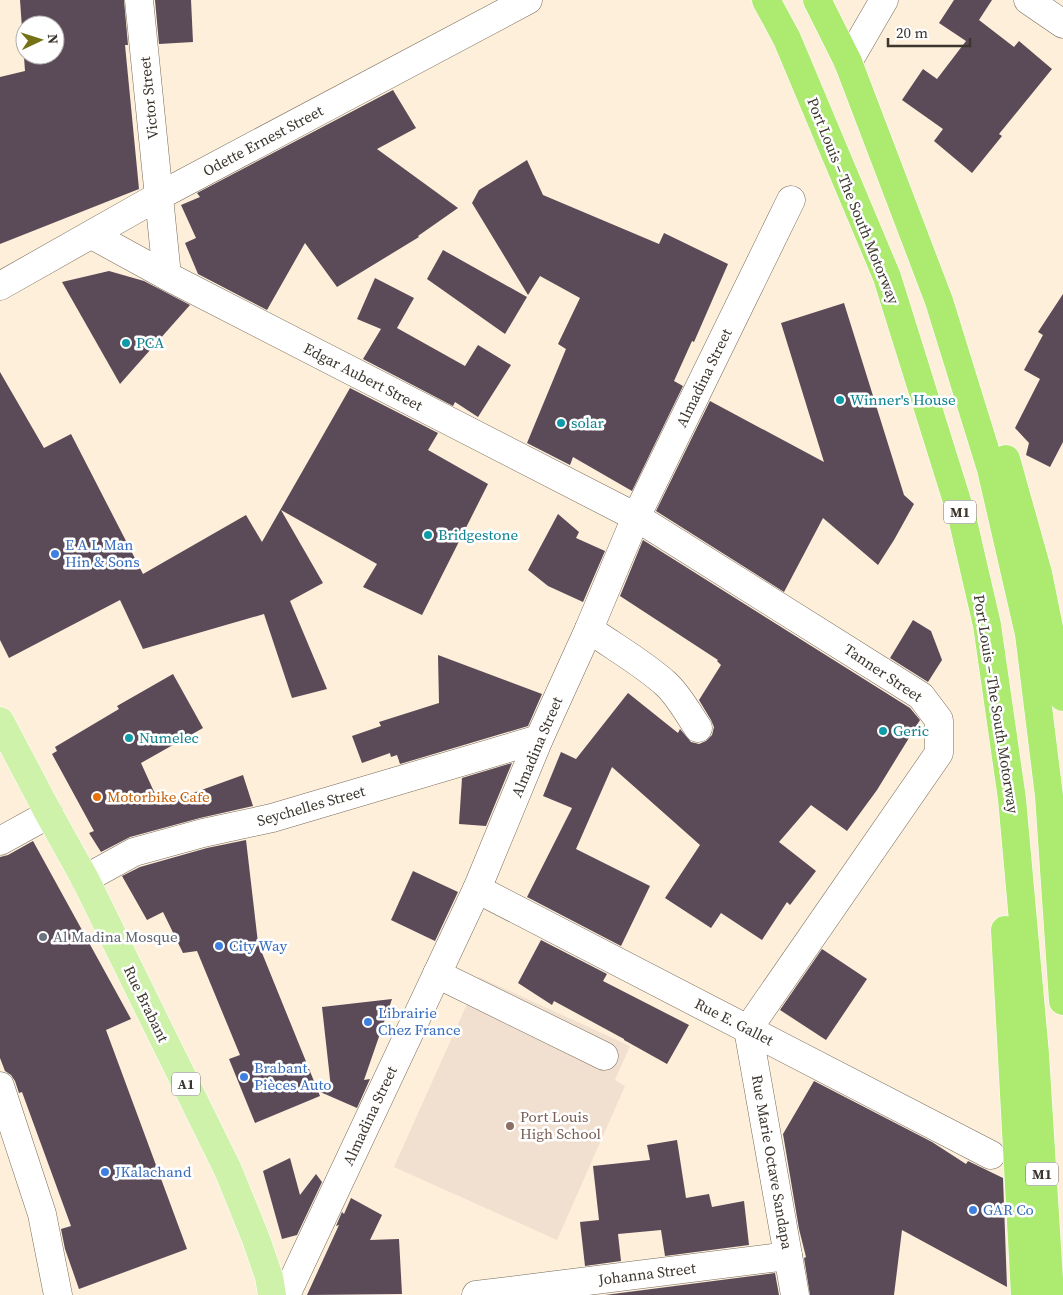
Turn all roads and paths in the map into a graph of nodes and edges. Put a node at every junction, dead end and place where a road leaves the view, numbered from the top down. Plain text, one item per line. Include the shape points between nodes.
1 (140, 0) edge
2 (528, 0) edge
3 (766, 0) edge
4 (817, 0) edge
5 (884, 0) edge
6 (1028, 0) edge
7 (1063, 24) edge
8 (848, 62) junction
9 (159, 196) junction
10 (792, 200) dead end
11 (92, 235) junction
12 (167, 276) junction
13 (0, 286) edge
14 (939, 301) junction
15 (636, 517) junction
16 (987, 625) junction
17 (588, 629) junction
18 (1063, 698) edge
19 (0, 721) edge
20 (698, 728) dead end
21 (539, 739) junction
22 (49, 814) junction
23 (0, 841) edge
24 (85, 878) junction
25 (477, 889) junction
26 (437, 974) junction
27 (1063, 1001) edge
28 (748, 1029) junction
29 (604, 1056) dead end
30 (0, 1086) edge
31 (991, 1155) dead end
32 (788, 1256) junction
33 (487, 1294) edge
34 (58, 1295) edge
35 (272, 1295) edge
36 (286, 1295) edge
37 (795, 1295) edge
38 (1025, 1295) edge
39 (1050, 1295) edge

1 - 9 street, Victor Street
2 - 9 street, Odette Ernest Street
3 - 16 highway, Port Louis – The South Motorway / M1 via 787,39 887,278 962,517
4 - 8 highway, M1
5 - 8 street
6 - 7 street
8 - 14 highway, M1
9 - 11 street, Odette Ernest Street
9 - 12 street, Victor Street
10 - 15 street, Almadina Street
11 - 12 street, Edgar Aubert Street
11 - 13 street, Odette Ernest Street
12 - 15 street, Edgar Aubert Street
14 - 18 highway via 1007,460 1038,573
14 - 27 highway, M1 via 990,469 1029,634 1049,796
15 - 17 street, Almadina Street
15 - 28 street, Tanner Street via 921,696 939,720 939,753
16 - 38 highway
16 - 39 highway, Port Louis – The South Motorway / M1 via 1012,799 1035,1054
17 - 20 street via 666,684
17 - 21 street, Almadina Street
19 - 22 main road, Rue Brabant / A1
21 - 24 street, Seychelles Street via 272,818 134,852
21 - 25 street, Almadina Street
22 - 23 street
22 - 24 main road, Rue Brabant / A1
24 - 35 main road, Rue Brabant / A1 via 228,1170 256,1239
25 - 26 street, Almadina Street
25 - 28 street, Rue E. Gallet
26 - 29 street
26 - 36 street, Almadina Street
28 - 31 street, Rue E. Gallet
28 - 32 street, Rue Marie Octave Sandapa
30 - 34 street via 42,1214
32 - 33 street, Johanna Street
32 - 37 street, Rue Marie Octave Sandapa

